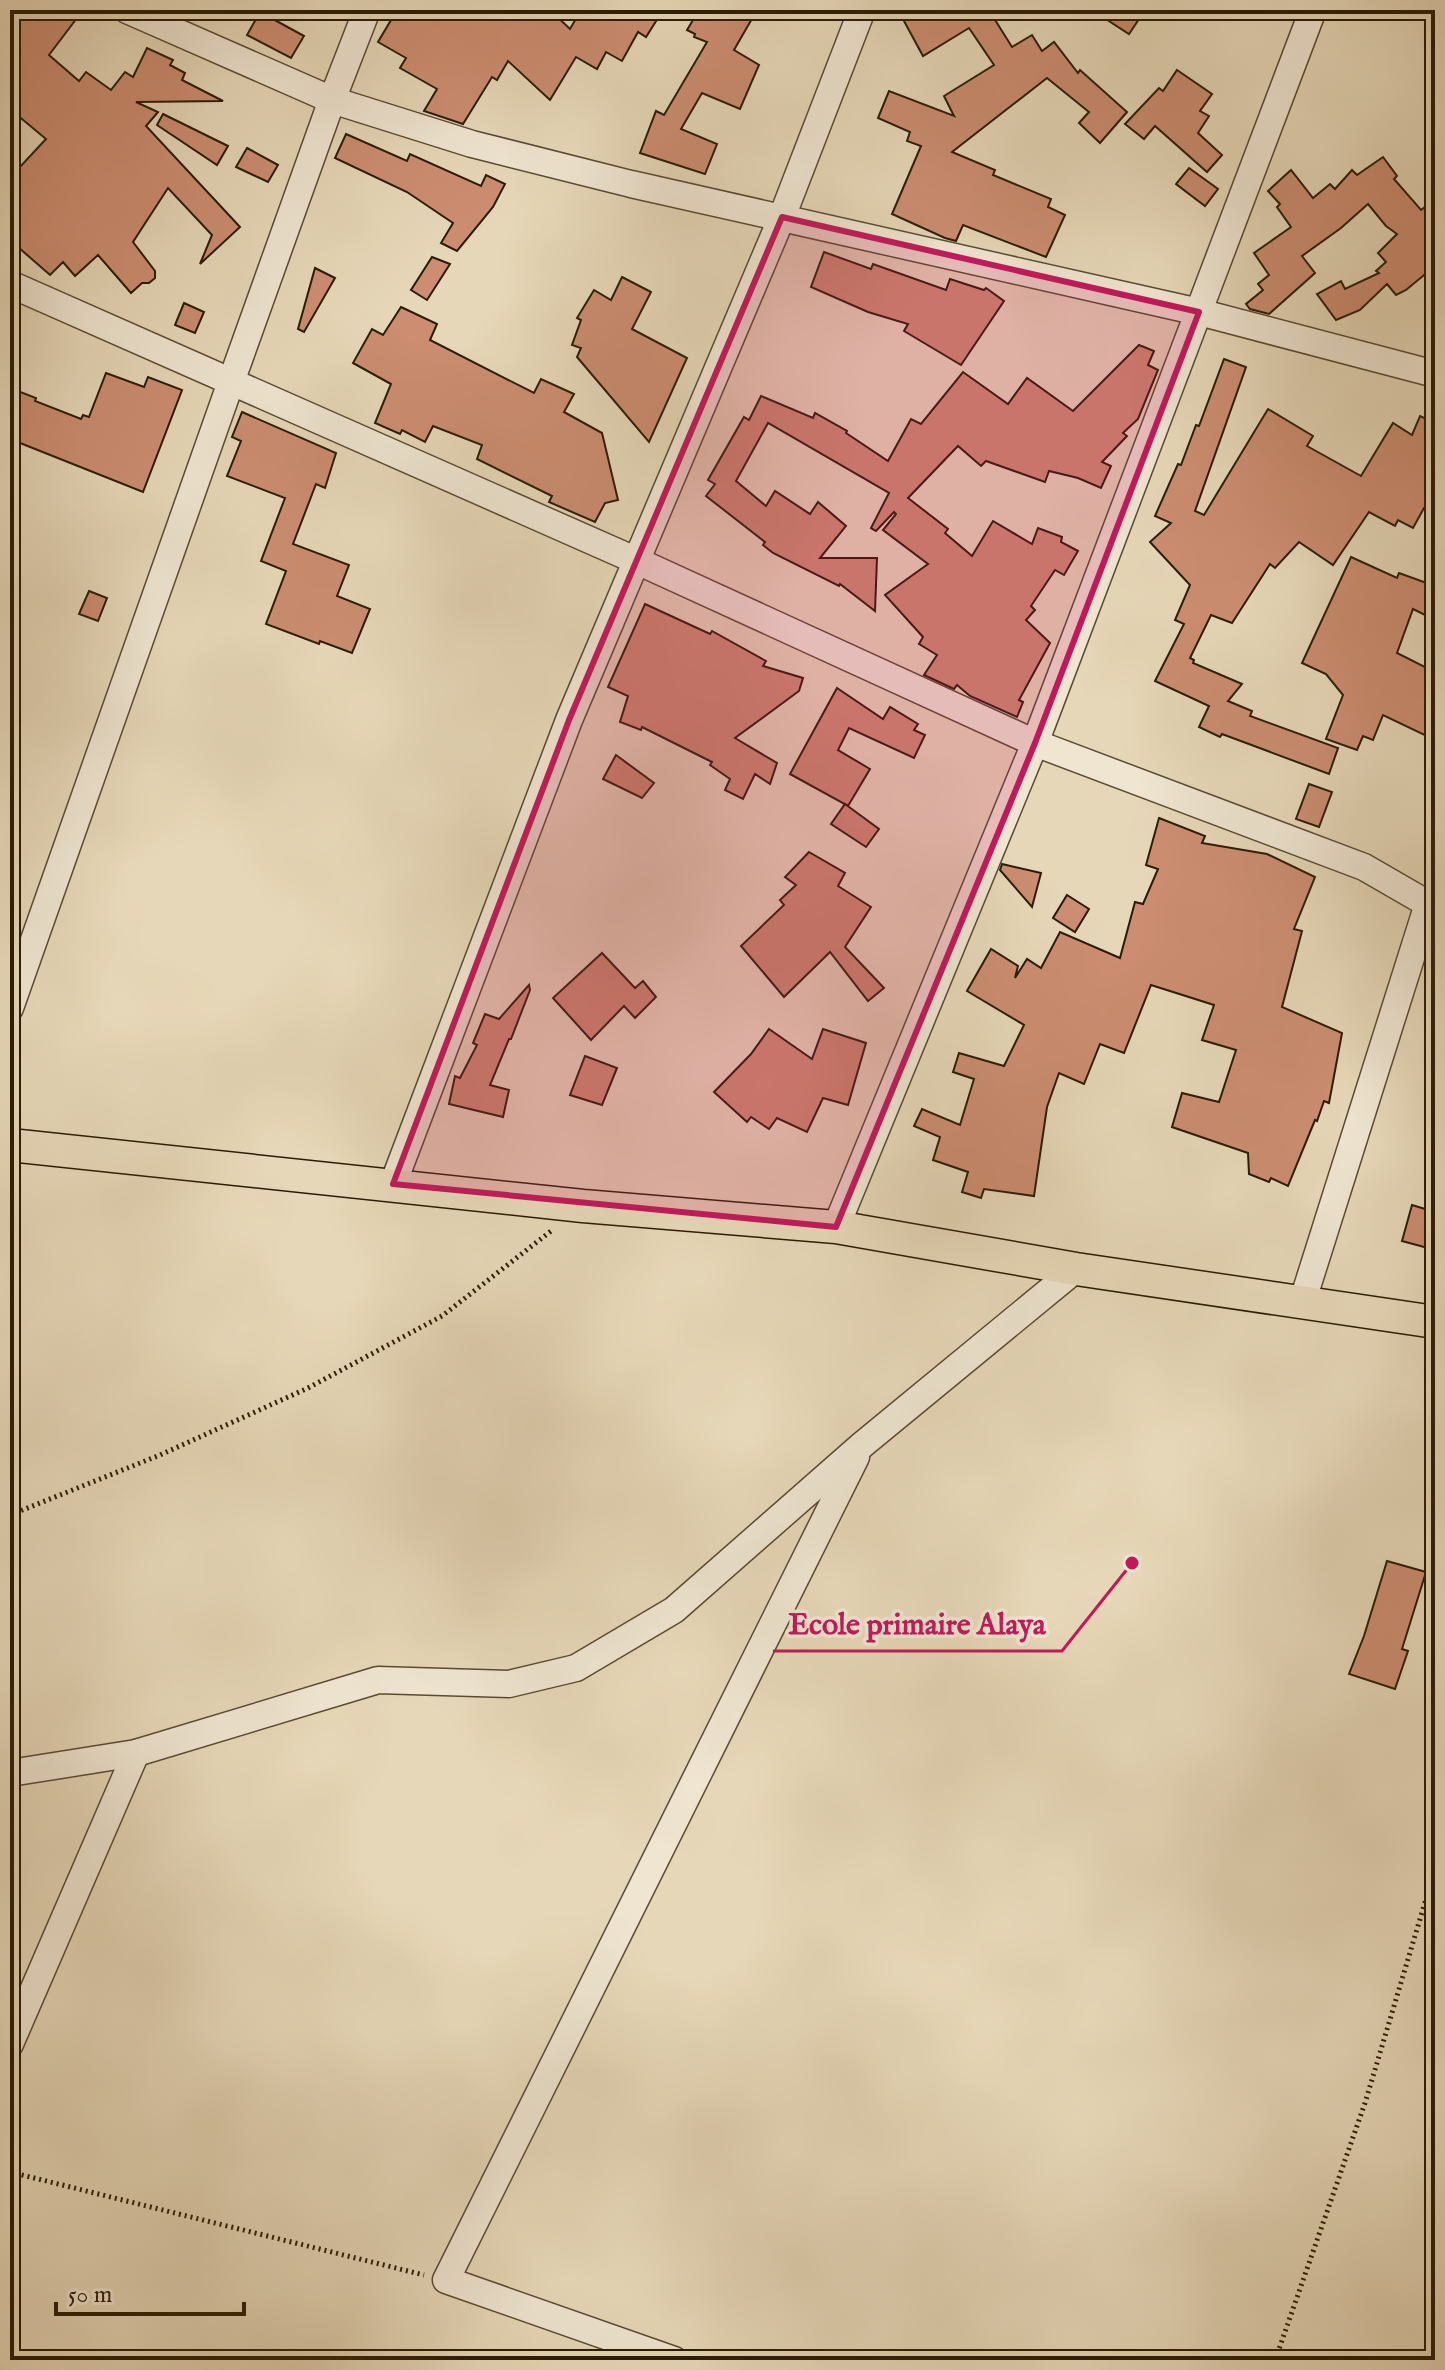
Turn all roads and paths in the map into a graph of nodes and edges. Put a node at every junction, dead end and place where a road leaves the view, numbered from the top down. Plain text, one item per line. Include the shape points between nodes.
1 (127, 10) edge
2 (367, 10) edge
3 (862, 10) edge
4 (1313, 10) edge
5 (332, 100) junction
6 (782, 217) junction
7 (10, 284) edge
8 (1199, 312) junction
9 (1435, 374) edge
10 (231, 382) junction
11 (635, 560) junction
12 (1035, 743) junction
13 (1432, 906) edge
14 (10, 1008) edge
15 (10, 1145) edge
16 (393, 1184) junction
17 (583, 1206) junction
18 (836, 1227) junction
19 (1076, 1269) junction
20 (1302, 1303) junction
21 (1435, 1322) edge
22 (862, 1445) junction
23 (10, 1515) edge
24 (136, 1753) junction
25 (10, 1773) edge
26 (1435, 1869) edge
27 (10, 2044) edge
28 (10, 2172) edge
29 (446, 2280) junction
30 (674, 2360) edge
31 (1278, 2360) edge

1 - 5 street
2 - 5 street
3 - 6 street
4 - 8 street
5 - 6 street via 472,144
5 - 10 street
6 - 8 street
6 - 11 street
7 - 10 street
8 - 9 street
8 - 12 street
10 - 11 street
10 - 14 street
11 - 12 street
11 - 16 street
12 - 13 street via 1364,867
12 - 18 street
13 - 20 street
15 - 16 main road
16 - 17 main road
17 - 18 main road
17 - 23 path via 442,1316 389,1345 174,1449
18 - 19 main road
19 - 20 main road
19 - 22 street
20 - 21 main road
22 - 24 street via 674,1610 576,1668 509,1684 378,1680
22 - 29 street
24 - 25 street
24 - 27 street
26 - 31 path via 1365,2103
28 - 29 path
29 - 30 street

